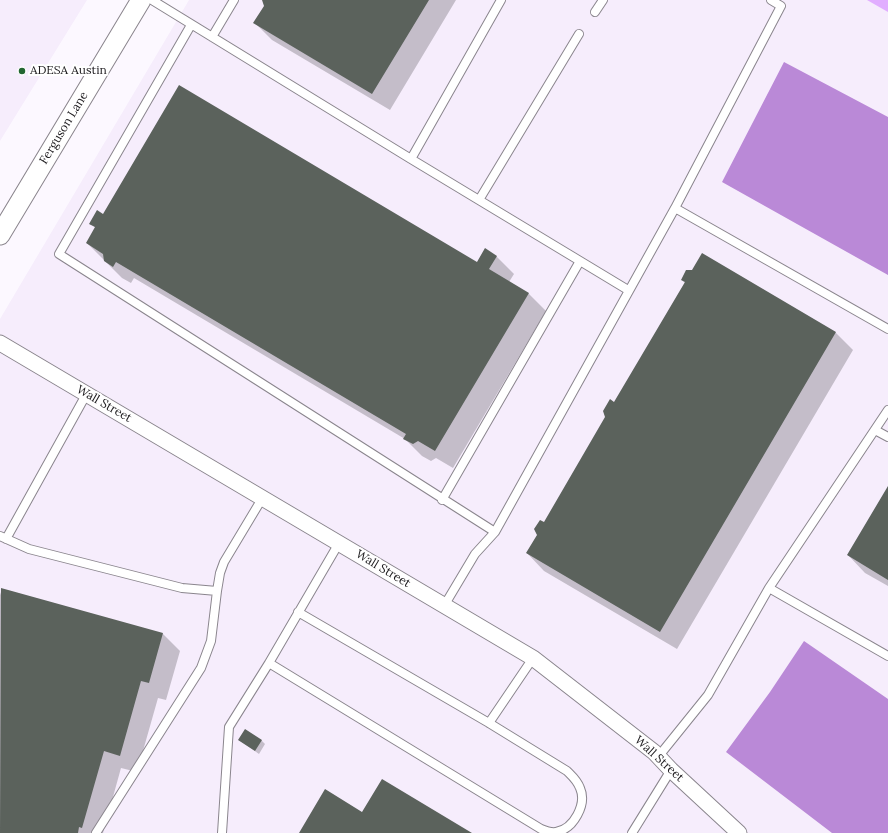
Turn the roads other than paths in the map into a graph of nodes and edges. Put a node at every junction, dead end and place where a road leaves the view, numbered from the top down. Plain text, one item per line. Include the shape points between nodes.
1 (141, 0) edge
2 (152, 0) edge
3 (234, 0) edge
4 (501, 0) edge
5 (602, 0) edge
6 (771, 0) edge
7 (595, 12) dead end
8 (191, 25) junction
9 (580, 34) dead end
10 (212, 37) junction
11 (410, 159) junction
12 (479, 200) junction
13 (675, 208) junction
14 (0, 235) edge
15 (580, 261) junction
16 (628, 290) junction
17 (888, 329) edge
18 (0, 343) edge
19 (86, 394) junction
20 (888, 410) edge
21 (875, 430) junction
22 (888, 437) edge
23 (263, 497) junction
24 (442, 500) junction
25 (495, 532) junction
26 (3, 537) edge
27 (339, 543) junction
28 (770, 588) junction
29 (217, 591) junction
30 (444, 606) junction
31 (298, 612) junction
32 (888, 656) edge
33 (533, 658) junction
34 (269, 663) junction
35 (489, 723) junction
36 (658, 757) junction
37 (671, 770) junction
38 (96, 833) edge
39 (222, 833) edge
40 (632, 833) edge
41 (739, 833) edge

1 - 14 street, Ferguson Lane
2 - 8 lane
3 - 10 lane
4 - 11 lane
5 - 7 lane
6 - 13 lane via 781,6
8 - 10 lane
8 - 24 lane via 59,254
9 - 12 lane
10 - 11 lane
11 - 12 lane
12 - 15 lane
13 - 16 lane
13 - 17 lane
15 - 16 lane
15 - 24 lane
16 - 25 lane
18 - 19 street, Wall Street
19 - 23 street, Wall Street
19 - 26 lane
20 - 21 lane
21 - 22 lane
21 - 28 lane
23 - 27 street, Wall Street
23 - 29 lane via 224,562
24 - 25 lane
25 - 30 lane via 476,554
26 - 29 lane via 29,549 182,588
27 - 30 street, Wall Street
27 - 31 lane
28 - 32 lane
28 - 36 lane via 708,695
29 - 38 lane via 211,641 201,668
30 - 33 street, Wall Street
31 - 34 lane
31 - 35 lane
33 - 35 lane
33 - 36 street, Wall Street
34 - 35 lane via 541,829 556,832 563,830 580,809 581,789 576,779
34 - 39 lane via 229,726
36 - 37 street, Wall Street
37 - 40 lane
37 - 41 street, Wall Street

